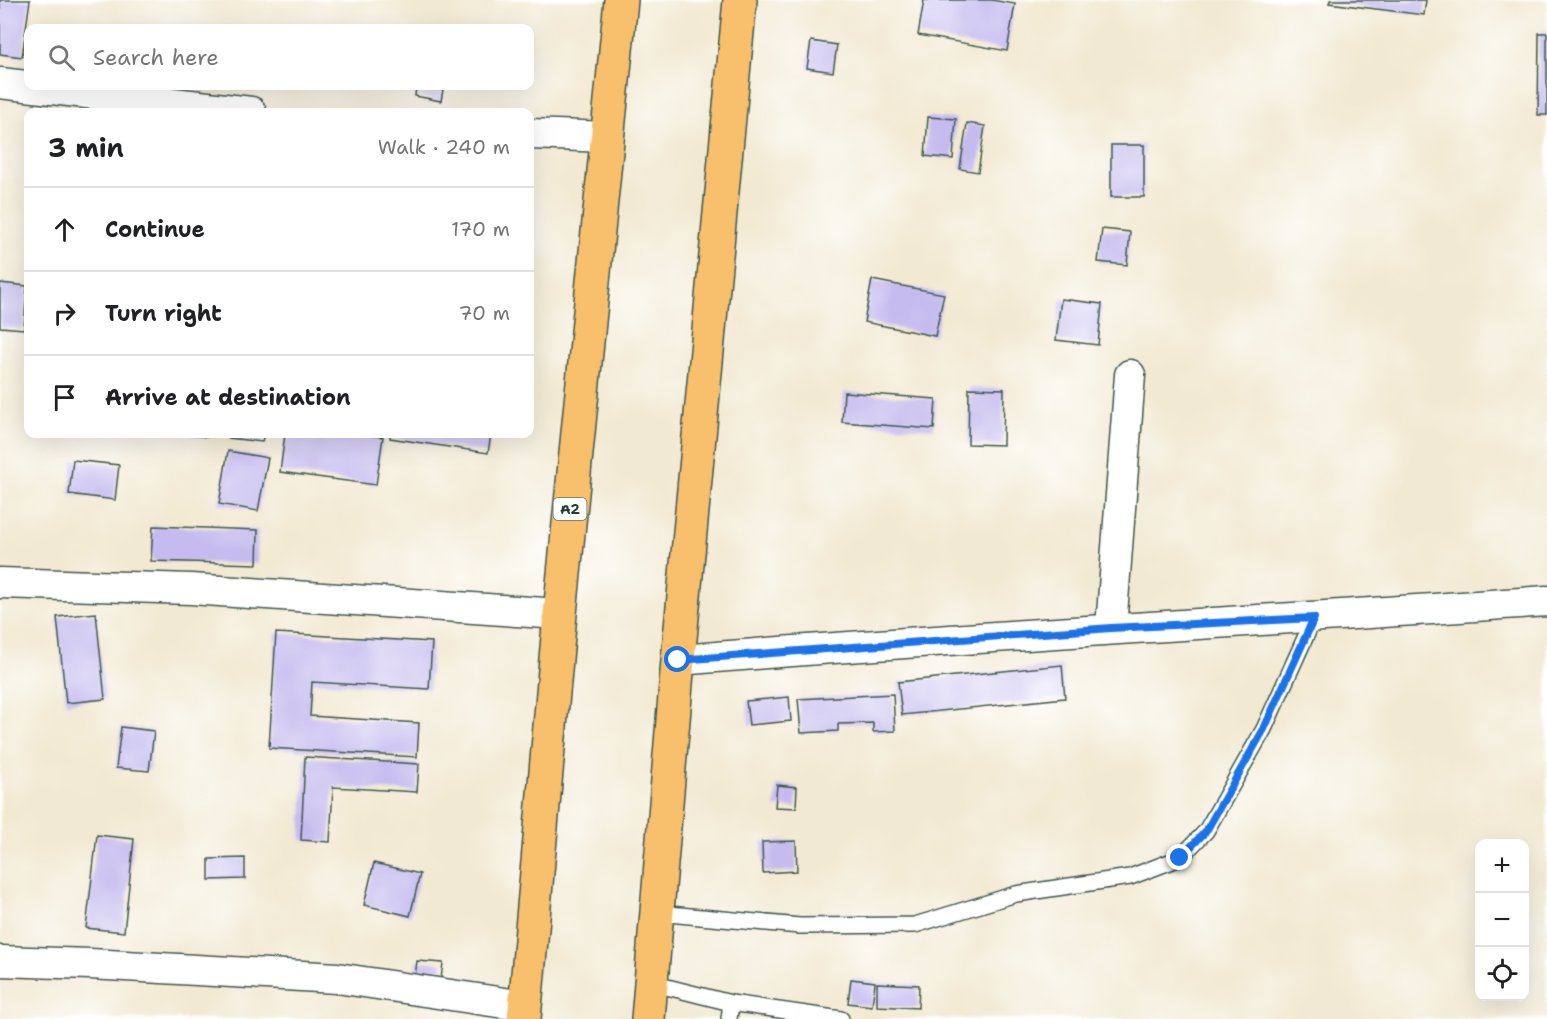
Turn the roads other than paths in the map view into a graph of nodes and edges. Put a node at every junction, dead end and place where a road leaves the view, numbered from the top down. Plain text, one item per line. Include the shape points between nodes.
1 (621, 0) edge
2 (740, 0) edge
3 (0, 83) edge
4 (24, 86) edge
5 (61, 90) edge
6 (216, 108) edge
7 (534, 134) edge
8 (607, 137) junction
9 (1130, 375) dead end
10 (0, 583) edge
11 (1547, 601) edge
12 (560, 614) junction
13 (1314, 618) junction
14 (1111, 628) junction
15 (678, 660) junction
16 (657, 913) junction
17 (0, 961) edge
18 (651, 983) junction
19 (731, 1003) junction
20 (524, 1012) edge
21 (648, 1019) edge
22 (729, 1019) edge
23 (841, 1019) edge

1 - 8 highway, A2
2 - 15 highway
3 - 4 street
5 - 6 street
7 - 8 street
8 - 12 highway, A2
9 - 14 street
10 - 12 street via 191,590
11 - 13 street
12 - 20 highway, A2
13 - 14 street
13 - 16 lane via 1264,729 1206,831 1180,858 1131,877 1016,894 915,925 800,926
14 - 15 street
15 - 16 highway
16 - 18 highway
17 - 20 street via 338,978
18 - 19 lane
18 - 21 highway
19 - 22 lane
19 - 23 lane

